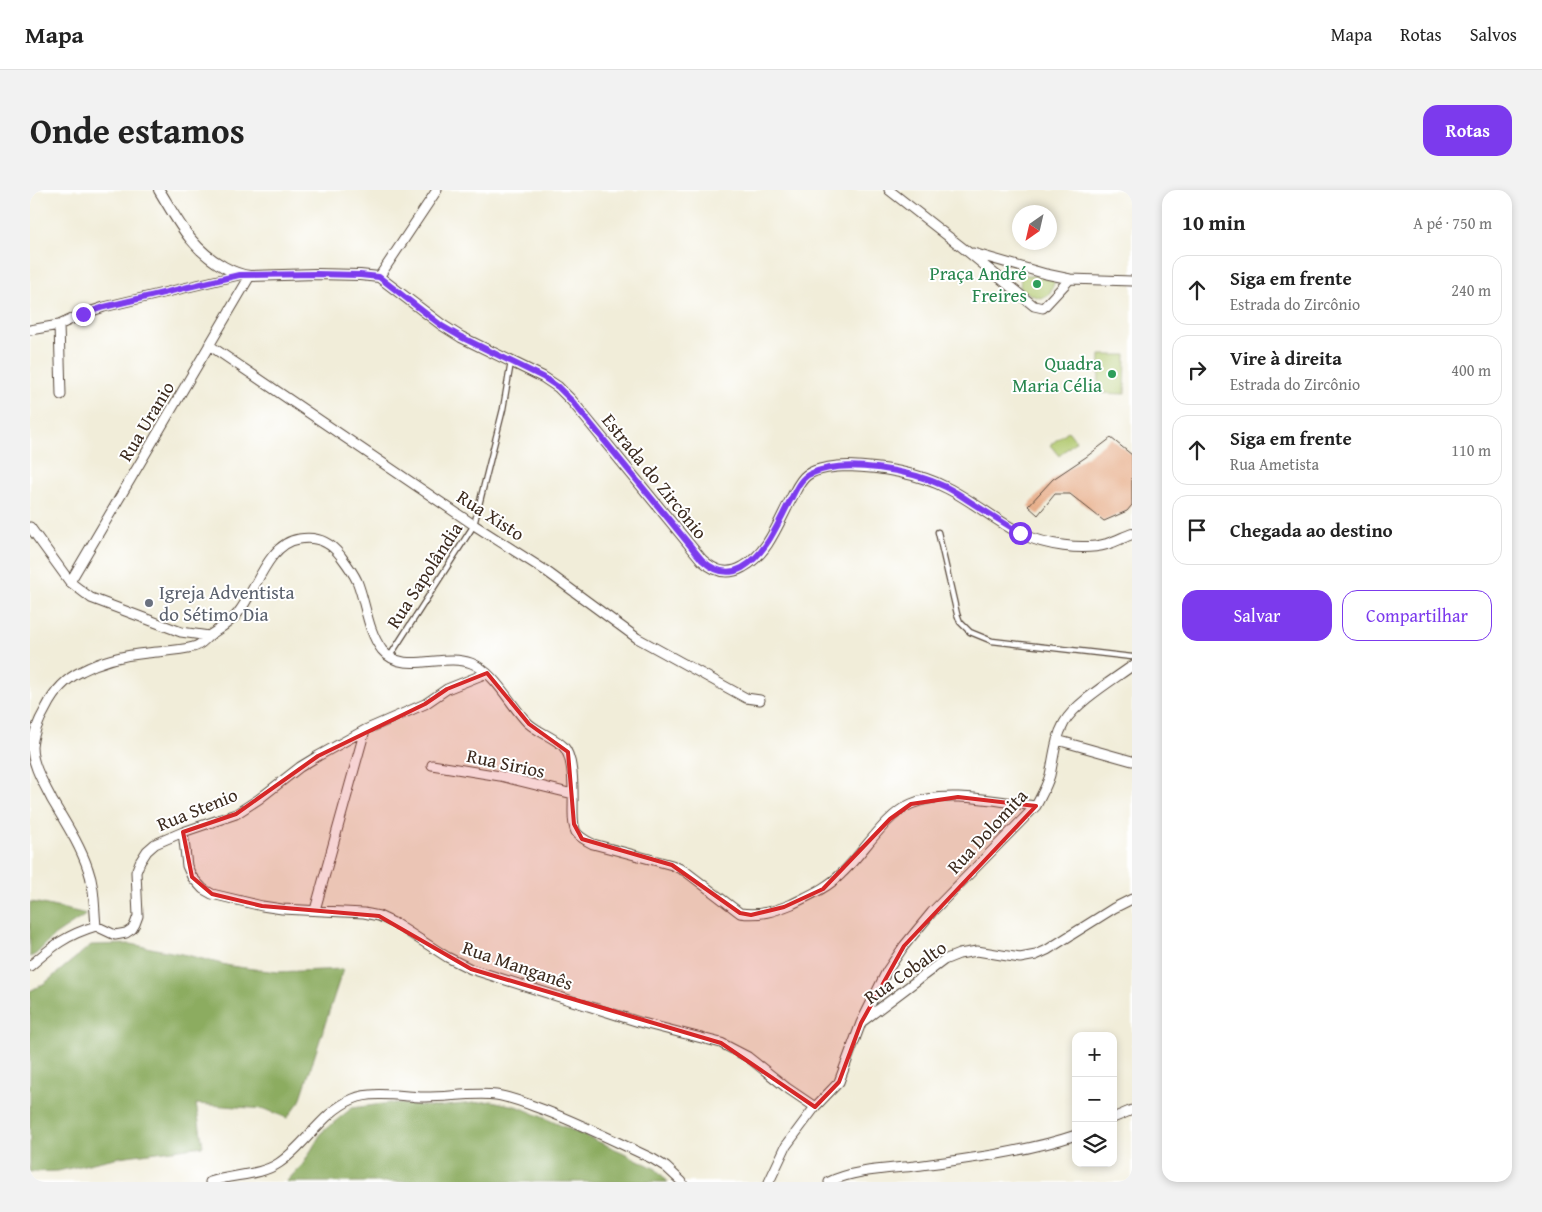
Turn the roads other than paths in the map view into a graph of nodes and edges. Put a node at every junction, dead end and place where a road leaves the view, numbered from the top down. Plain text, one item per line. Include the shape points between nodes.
1 (159, 190) edge
2 (437, 190) edge
3 (889, 190) edge
4 (968, 252) junction
5 (245, 276) junction
6 (379, 277) junction
7 (1070, 279) junction
8 (1132, 282) edge
9 (59, 325) junction
10 (30, 330) edge
11 (209, 345) junction
12 (511, 361) junction
13 (61, 395) dead end
14 (474, 525) junction
15 (30, 526) edge
16 (938, 532) dead end
17 (1132, 534) edge
18 (70, 582) junction
19 (209, 636) junction
20 (390, 656) junction
21 (1132, 657) edge
22 (1132, 666) edge
23 (1122, 673) junction
24 (487, 674) junction
25 (1132, 675) edge
26 (760, 700) dead end
27 (365, 730) junction
28 (1057, 740) junction
29 (1132, 761) edge
30 (432, 765) dead end
31 (573, 794) junction
32 (1036, 806) junction
33 (182, 832) junction
34 (1132, 899) edge
35 (315, 910) junction
36 (96, 926) junction
37 (30, 966) edge
38 (861, 1022) junction
39 (815, 1107) junction
40 (1132, 1110) edge
41 (1117, 1116) edge
42 (1072, 1136) edge
43 (210, 1182) edge
44 (682, 1182) edge
45 (770, 1182) edge
46 (829, 1182) edge

1 - 5 street via 198,248 215,262
2 - 6 street
3 - 4 street
4 - 7 street
4 - 7 street via 1034,306 1043,308
5 - 6 street via 316,274
5 - 9 street via 104,307
5 - 11 street, Rua Uranio
6 - 12 street, Estrada do Zircônio via 442,326
7 - 8 street
9 - 10 street
9 - 13 street
11 - 14 street, Rua Xisto
11 - 18 street, Rua Uranio
12 - 14 lane, Rua Sapolândia via 503,409
12 - 17 street, Estrada do Zircônio via 558,387 702,560 723,572 736,571 751,562 764,548 806,476 843,466 876,467 946,487 1020,533 1044,542 1091,547
14 - 20 lane, Rua Sapolândia
14 - 26 street, Rua Xisto via 546,570 650,646 746,698
15 - 18 street
16 - 21 lane via 956,614 970,632 992,641
18 - 19 street via 91,598 181,632
19 - 20 street via 236,616 281,546 300,538 318,539 334,548 350,567 373,635
19 - 36 street via 198,646 120,658 82,671 58,689 38,720 32,750 44,784 89,871
20 - 24 street via 401,662 461,660 473,663
22 - 23 street, Rua Dolomita
23 - 25 street
23 - 28 street, Rua Dolomita via 1074,710
24 - 27 street, Rua Stenio via 447,689 425,704
24 - 31 street via 529,724 568,752
27 - 33 street, Rua Stenio via 300,767 236,814
27 - 35 street
28 - 29 street
28 - 32 street, Rua Dolomita via 1047,782
30 - 31 street, Rua Sirios via 500,776
31 - 32 street via 574,824 582,839 672,865 685,871 740,913 752,915 771,912 823,889 841,875 890,819 911,804 958,797
32 - 38 street, Rua Dolomita via 932,912 904,946 887,970
33 - 35 street, Rua Manganês via 187,866 202,890 262,906
33 - 36 street, Rua Stenio via 155,844 140,862 136,872 138,916 132,929 115,935
34 - 38 street, Rua Cobalto via 1036,955 1020,958 977,951 944,960
35 - 39 street, Rua Manganês via 364,912 378,916 471,969 639,1022 721,1043 748,1057
36 - 37 street via 60,941
38 - 39 street via 840,1082
39 - 45 street via 786,1146
40 - 41 street
42 - 46 street via 1050,1144 853,1174
43 - 44 street via 264,1171 278,1164 327,1116 360,1096 496,1095 562,1116 653,1159

